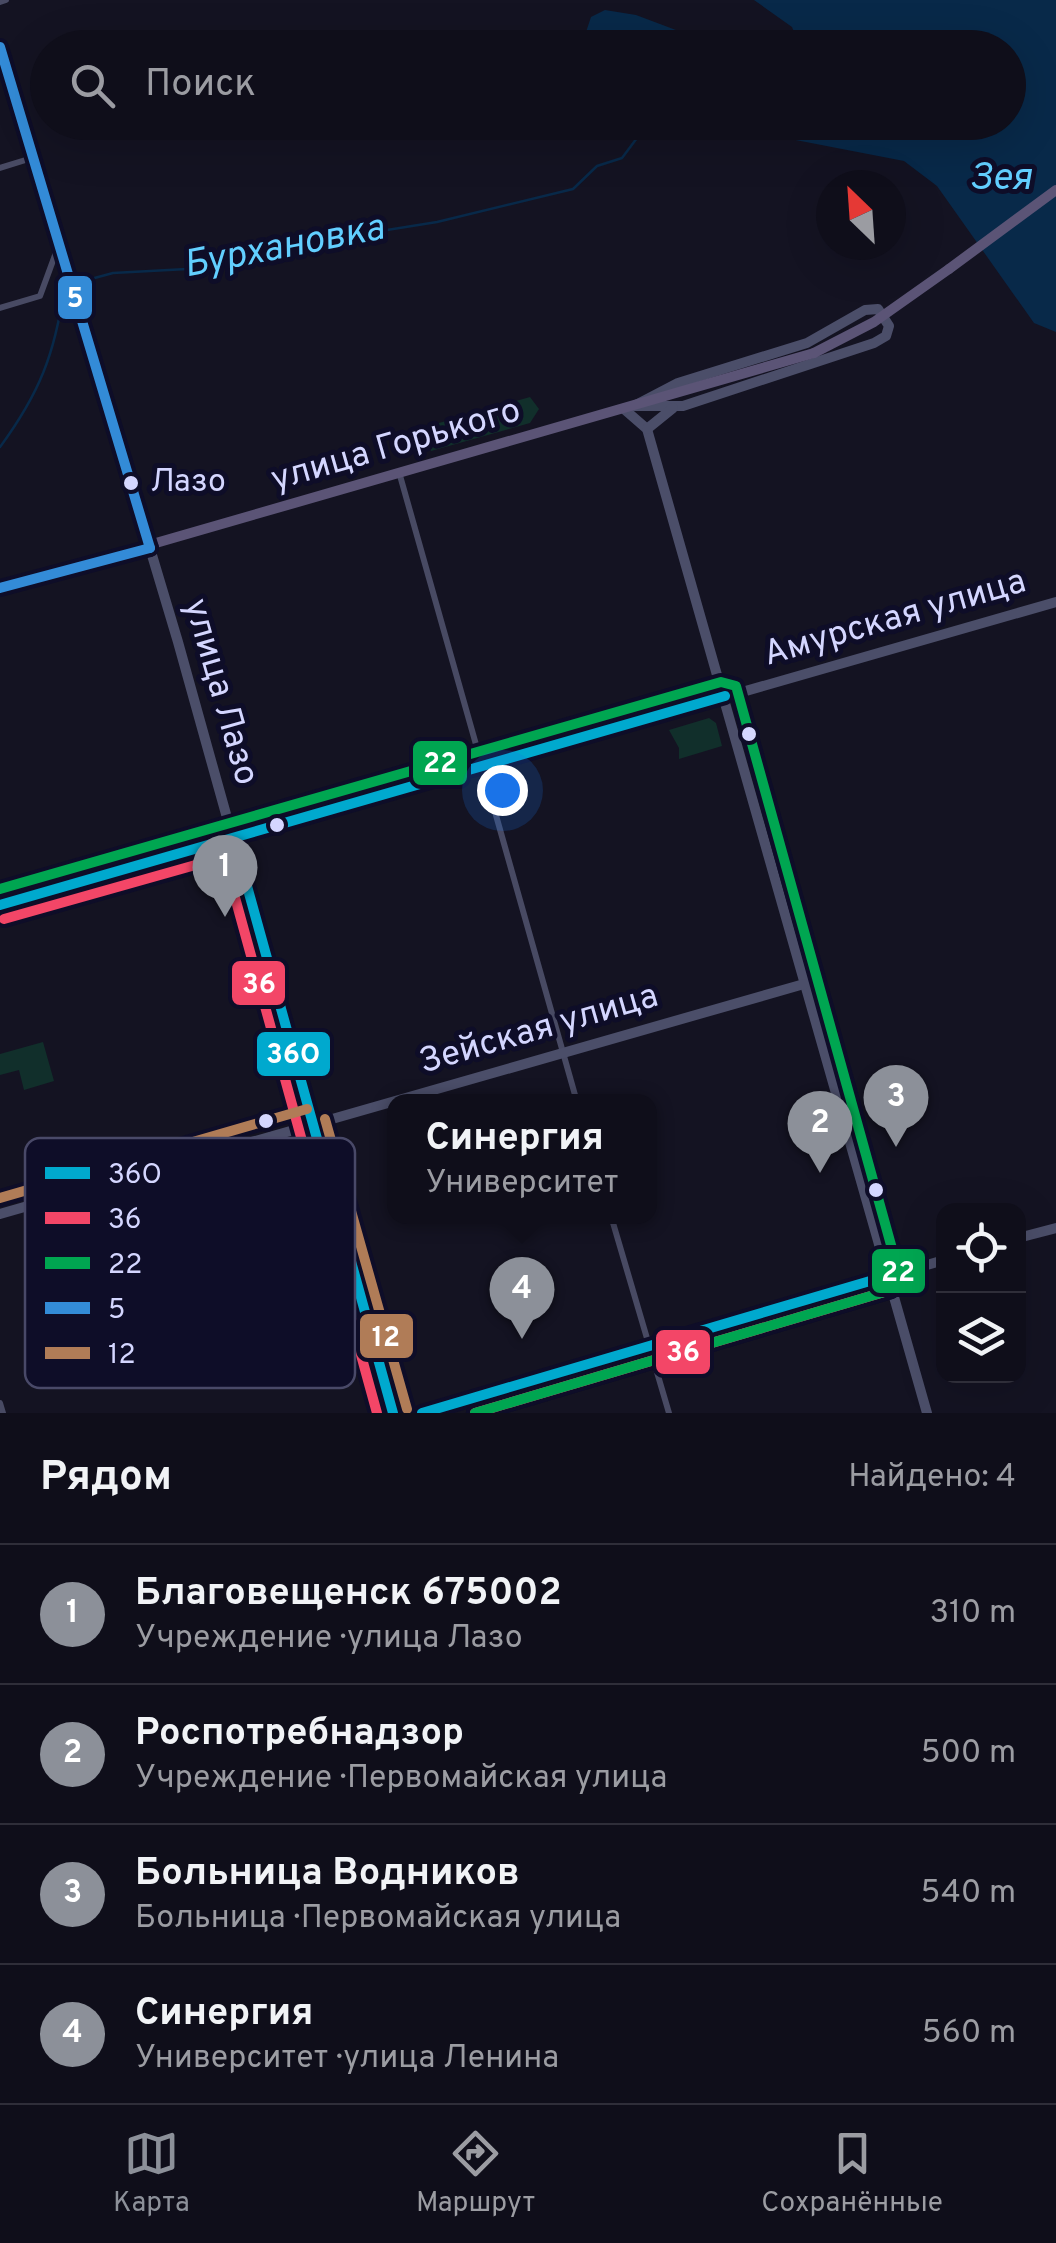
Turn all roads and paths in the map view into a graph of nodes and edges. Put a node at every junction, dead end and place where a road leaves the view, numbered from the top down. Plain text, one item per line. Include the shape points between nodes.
1 (0, 47) edge
2 (32, 158) junction
3 (0, 168) edge
4 (1056, 190) edge
5 (59, 246) junction
6 (0, 308) edge
7 (628, 407) junction
8 (675, 407) junction
9 (647, 429) junction
10 (399, 472) junction
11 (150, 548) junction
12 (0, 588) edge
13 (1056, 602) edge
14 (725, 696) junction
15 (481, 768) junction
16 (234, 839) junction
17 (0, 905) edge
18 (804, 984) junction
19 (562, 1054) junction
20 (417, 1094) edge
21 (574, 1094) edge
22 (387, 1102) edge
23 (312, 1123) junction
24 (261, 1138) edge
25 (316, 1138) edge
26 (25, 1207) edge
27 (0, 1214) edge
28 (613, 1224) edge
29 (1056, 1228) edge
30 (1026, 1236) edge
31 (936, 1262) edge
32 (887, 1276) junction
33 (355, 1277) edge
34 (648, 1344) junction
35 (0, 1402) edge
36 (3, 1413) edge
37 (393, 1413) edge
38 (422, 1413) edge
39 (668, 1413) edge
40 (927, 1413) edge

1 - 2 street, улица Лазо
2 - 3 street
2 - 5 street, улица Лазо
4 - 7 main road, bridge via 874,322 814,353
5 - 6 street via 40,296
5 - 11 street, улица Лазо
7 - 8 street, улица Горького
7 - 8 street, улица Горького via 807,342 864,310 885,316 886,336 874,343
7 - 9 street
7 - 10 main road, улица Горького
8 - 9 street
9 - 14 street
10 - 11 main road, улица Горького
10 - 15 street
11 - 12 main road, улица Горького
11 - 16 street, улица Лазо
13 - 14 street, Амурская улица
14 - 15 street, Амурская улица
14 - 18 street
15 - 16 street, Амурская улица
15 - 19 street
16 - 17 street, Амурская улица
16 - 23 street, улица Лазо
18 - 19 street, Зейская улица
18 - 32 street
19 - 20 street, Зейская улица
19 - 21 street
22 - 23 street, Зейская улица
23 - 24 street, Зейская улица
23 - 25 street, улица Лазо
26 - 27 street, Зейская улица
28 - 34 street
29 - 30 street
31 - 32 street
32 - 34 street
32 - 40 street
33 - 37 street, улица Лазо
34 - 38 street
34 - 39 street
35 - 36 street

